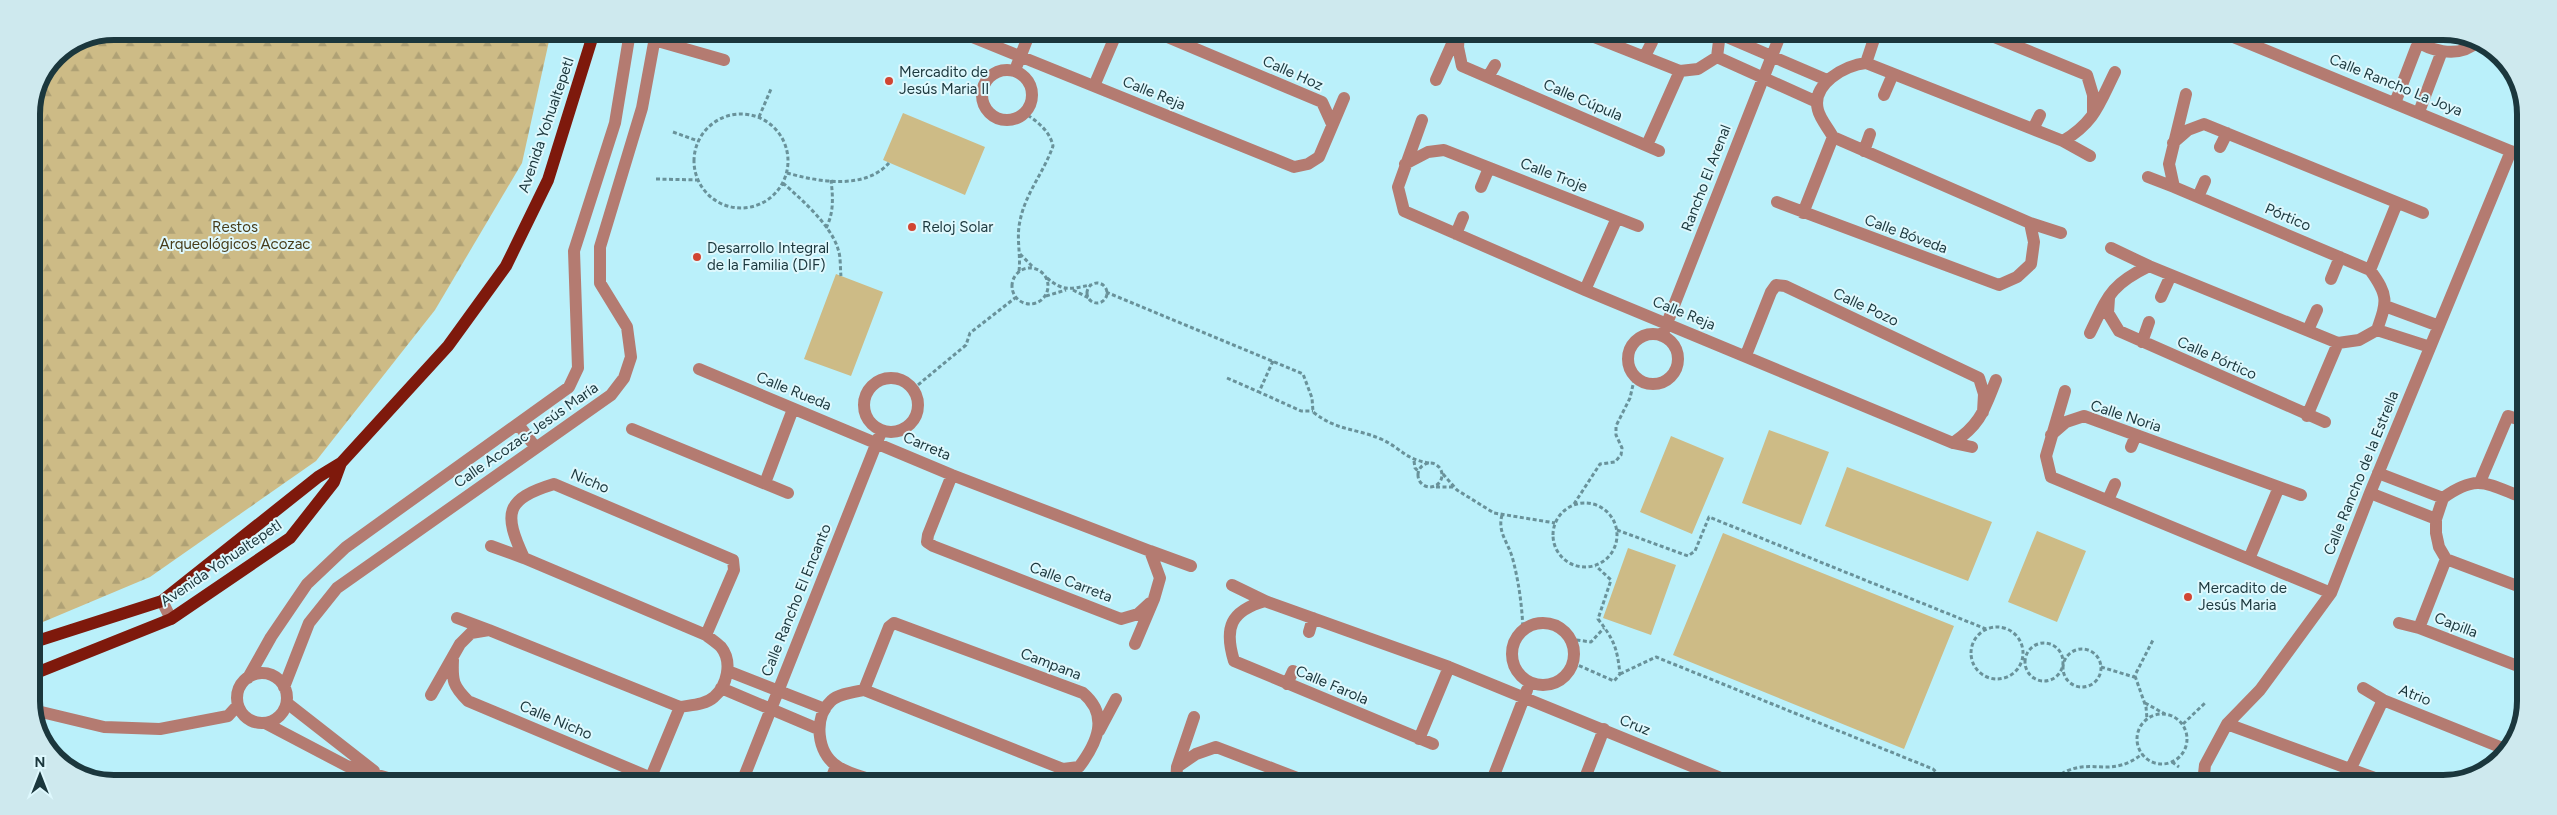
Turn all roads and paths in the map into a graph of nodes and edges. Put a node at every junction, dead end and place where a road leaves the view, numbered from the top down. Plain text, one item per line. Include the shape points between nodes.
1 (592, 40) edge
2 (629, 40) edge
3 (654, 40) edge
4 (666, 40) edge
5 (979, 40) edge
6 (1027, 40) edge
7 (1114, 40) edge
8 (1177, 40) edge
9 (1455, 40) edge
10 (1458, 40) edge
11 (1603, 40) edge
12 (1778, 40) edge
13 (1874, 40) edge
14 (1999, 40) edge
15 (2241, 40) edge
16 (2414, 40) edge
17 (2417, 40) edge
18 (1652, 42) dead end
19 (1719, 42) edge
20 (2470, 45) edge
21 (2442, 51) junction
22 (1645, 56) junction
23 (1772, 56) junction
24 (1020, 57) junction
25 (724, 60) dead end
26 (1866, 63) junction
27 (1494, 64) dead end
28 (1680, 71) junction
29 (1015, 72) junction
30 (2114, 72) dead end
31 (1893, 74) junction
32 (1488, 77) junction
33 (1763, 77) junction
34 (1436, 80) dead end
35 (1827, 80) junction
36 (1094, 86) junction
37 (771, 89) dead end
38 (2186, 94) dead end
39 (1884, 95) dead end
40 (1344, 98) dead end
41 (1817, 102) junction
42 (2395, 103) junction
43 (2419, 112) junction
44 (1024, 113) junction
45 (2040, 115) dead end
46 (759, 118) junction
47 (2093, 118) junction
48 (1422, 120) dead end
49 (1332, 124) junction
50 (2033, 129) junction
51 (673, 132) dead end
52 (2227, 133) junction
53 (1870, 134) dead end
54 (1833, 138) junction
55 (698, 141) junction
56 (2063, 141) junction
57 (2173, 143) junction
58 (1647, 145) junction
59 (2220, 147) dead end
60 (1864, 150) junction
61 (1659, 151) dead end
62 (2511, 151) junction
63 (2517, 154) edge
64 (2090, 156) dead end
65 (889, 163) dead end
66 (1405, 164) junction
67 (1489, 168) junction
68 (787, 173) junction
69 (2148, 177) dead end
70 (656, 179) dead end
71 (698, 180) junction
72 (831, 180) junction
73 (2204, 181) dead end
74 (783, 183) junction
75 (1480, 186) dead end
76 (2174, 187) junction
77 (2198, 197) junction
78 (1777, 202) dead end
79 (2397, 203) junction
80 (1803, 213) junction
81 (2423, 213) dead end
82 (1463, 217) dead end
83 (1617, 218) junction
84 (2030, 223) junction
85 (1638, 226) dead end
86 (826, 228) junction
87 (2061, 233) dead end
88 (1456, 234) junction
89 (2111, 248) dead end
90 (1020, 254) junction
91 (2340, 257) junction
92 (2149, 266) junction
93 (1034, 268) junction
94 (2370, 270) junction
95 (1019, 271) junction
96 (2171, 275) junction
97 (841, 276) dead end
98 (1047, 278) junction
99 (2331, 279) dead end
100 (1092, 285) junction
101 (1072, 290) junction
102 (1586, 290) junction
103 (1106, 292) junction
104 (2110, 293) junction
105 (1046, 296) junction
106 (2161, 297) dead end
107 (1016, 298) junction
108 (1089, 298) junction
109 (2385, 306) junction
110 (2317, 310) dead end
111 (2149, 322) dead end
112 (2439, 326) junction
113 (1664, 330) junction
114 (2308, 330) junction
115 (2376, 330) junction
116 (2090, 333) dead end
117 (2142, 342) junction
118 (2338, 342) junction
119 (2430, 347) junction
120 (1746, 355) junction
121 (1273, 362) junction
122 (699, 369) dead end
123 (1634, 376) junction
124 (1227, 378) dead end
125 (1996, 380) dead end
126 (913, 389) junction
127 (2065, 391) dead end
128 (1260, 392) junction
129 (793, 409) junction
130 (1313, 410) junction
131 (1984, 412) junction
132 (2307, 416) junction
133 (2517, 419) edge
134 (2325, 422) dead end
135 (518, 424) junction
136 (632, 429) dead end
137 (2050, 435) junction
138 (2136, 435) junction
139 (879, 437) junction
140 (1953, 443) junction
141 (2131, 447) dead end
142 (536, 448) junction
143 (1972, 448) dead end
144 (1414, 461) junction
145 (341, 463) junction
146 (1429, 463) junction
147 (1419, 472) junction
148 (2378, 473) junction
149 (1443, 474) junction
150 (952, 475) junction
151 (2480, 482) junction
152 (765, 484) junction
153 (2116, 484) dead end
154 (1435, 487) junction
155 (1454, 487) junction
156 (2279, 487) junction
157 (788, 493) dead end
158 (2370, 493) junction
159 (2301, 495) dead end
160 (2517, 495) edge
161 (2443, 498) junction
162 (2108, 500) junction
163 (1574, 505) junction
164 (1502, 515) junction
165 (2436, 519) junction
166 (1555, 523) junction
167 (1617, 530) junction
168 (927, 542) joint
169 (491, 546) dead end
170 (1150, 552) junction
171 (524, 558) junction
172 (2249, 559) junction
173 (2446, 559) junction
174 (1191, 566) dead end
175 (1596, 566) junction
176 (1232, 584) dead end
177 (2517, 585) edge
178 (2331, 593) junction
179 (1154, 599) junction
180 (162, 600) junction
181 (1265, 600) junction
182 (171, 618) junction
183 (457, 618) dead end
184 (1314, 618) junction
185 (2399, 623) dead end
186 (1604, 628) junction
187 (2419, 628) junction
188 (1986, 629) junction
189 (489, 630) junction
190 (1523, 630) junction
191 (1310, 632) dead end
192 (706, 635) junction
193 (1570, 639) junction
194 (40, 640) edge
195 (2153, 640) dead end
196 (1135, 644) dead end
197 (454, 655) junction
198 (2024, 660) junction
199 (1573, 663) junction
200 (2064, 664) junction
201 (2517, 666) edge
202 (1449, 667) junction
203 (2101, 667) junction
204 (1293, 670) dead end
205 (40, 672) edge
206 (1620, 674) junction
207 (2135, 676) junction
208 (248, 678) junction
209 (725, 679) junction
210 (1530, 683) junction
211 (1287, 684) junction
212 (284, 687) junction
213 (2363, 688) dead end
214 (777, 690) junction
215 (864, 690) junction
216 (431, 695) dead end
217 (1525, 697) junction
218 (1116, 699) dead end
219 (2383, 700) junction
220 (2145, 702) junction
221 (287, 703) junction
222 (2205, 703) dead end
223 (238, 704) junction
224 (680, 706) junction
225 (770, 707) junction
226 (41, 712) edge
227 (2165, 714) junction
228 (1194, 717) dead end
229 (821, 719) junction
230 (2147, 719) junction
231 (265, 723) junction
232 (2182, 724) junction
233 (2227, 724) junction
234 (1604, 729) junction
235 (1097, 736) junction
236 (1419, 739) junction
237 (1433, 744) dead end
238 (2500, 747) edge
239 (2142, 754) junction
240 (2172, 762) junction
241 (836, 766) junction
242 (1177, 767) junction
243 (2179, 767) dead end
244 (2351, 768) junction
245 (378, 774) junction
246 (381, 775) edge
247 (644, 775) edge
248 (658, 775) edge
249 (745, 775) edge
250 (833, 775) edge
251 (859, 775) edge
252 (1176, 775) edge
253 (1290, 775) edge
254 (1494, 775) edge
255 (1587, 775) edge
256 (1714, 775) edge
257 (1939, 775) edge
258 (2063, 775) edge
259 (2203, 775) edge
260 (2368, 775) edge

1 - 145 main road, Avenida Yohualtepetl via 548,180 506,266 448,346
2 - 135 street, Calle Acozac-Jesús María via 615,123 574,251 578,368 569,387
3 - 142 street, Calle Acozac-Jesús María via 642,108 600,247 600,283 627,327 631,357 624,378 611,395
4 - 25 street
5 - 24 street, Calle Reja
6 - 24 street
7 - 36 street
8 - 49 street, Calle Hoz via 1322,102
9 - 34 street, Calle Cúpula
10 - 32 street, Calle Cúpula via 1462,66
11 - 22 street
12 - 23 street, Rancho El Arenal
13 - 26 street
14 - 47 street via 2059,70 2087,75 2093,95
15 - 42 street, Calle Rancho La Joya
16 - 42 street
17 - 21 street via 2427,48
18 - 22 street
19 - 23 street
19 - 28 street via 1698,69
19 - 33 street
20 - 21 street via 2460,50
21 - 43 street
22 - 28 street
23 - 33 street, Rancho El Arenal
23 - 35 street
24 - 29 street
24 - 36 street, Calle Reja
26 - 31 street
26 - 35 street via 1855,64
27 - 32 street
28 - 58 street
29 - 44 street via 1025,78 1031,92
29 - 44 street via 1003,71 989,78 982,93 983,102 993,116 1000,119 1009,120
30 - 47 street
31 - 39 street
31 - 50 street
32 - 58 street, Calle Cúpula
33 - 41 street
33 - 113 street, Rancho El Arenal
35 - 41 street
36 - 49 street, Calle Reja via 1294,167 1319,157
37 - 46 path
38 - 57 street
40 - 49 street
41 - 54 street via 1818,112
42 - 43 street, Calle Rancho La Joya
43 - 62 street, Calle Rancho La Joya
44 - 90 path via 1050,136 1053,146 1023,208 1017,238
45 - 50 street
46 - 55 path via 752,114 722,118 709,126
46 - 68 path via 778,130 785,143 789,158
47 - 56 street
48 - 66 street
50 - 56 street
51 - 55 path
52 - 57 street via 2204,124 2188,130
52 - 59 street
52 - 79 street
53 - 60 street
54 - 60 street
54 - 80 street
55 - 71 path via 694,153
56 - 64 street
57 - 76 street via 2168,164
58 - 61 street, Calle Cúpula
60 - 84 street
62 - 63 street, Calle Rancho La Joya
62 - 112 street, Calle Rancho de la Estrella
65 - 72 path via 873,177
66 - 67 street, Calle Troje via 1428,152 1444,150
66 - 88 street, Calle Reja via 1398,187 1404,211
67 - 75 street
67 - 83 street, Calle Troje
68 - 72 path
68 - 74 path
69 - 76 street
70 - 71 path
71 - 74 path via 710,196 724,205 740,208 756,206 770,199
72 - 86 path via 833,204
73 - 77 street
74 - 86 path
76 - 77 street, Pórtico
77 - 91 street, Pórtico
78 - 80 street
79 - 81 street
79 - 94 street
80 - 84 street, Calle Bóveda via 1999,285 2017,277 2031,264 2034,242
82 - 88 street
83 - 85 street, Calle Troje
83 - 102 street
84 - 87 street
86 - 97 path via 838,249
88 - 102 street, Calle Reja
89 - 92 street
90 - 93 path
90 - 95 path
91 - 94 street, Pórtico
91 - 99 street
92 - 96 street
92 - 104 street via 2129,276
93 - 95 path
93 - 98 path
94 - 109 street via 2383,288
95 - 107 path via 1011,287
96 - 106 street
96 - 114 street
98 - 101 path
98 - 105 path
100 - 101 path
100 - 103 path via 1101,285
100 - 108 path via 1088,290
101 - 105 path
101 - 108 path
102 - 113 street, Calle Reja
103 - 108 path via 1100,302
103 - 121 path
104 - 116 street
104 - 117 street, Calle Pórtico via 2108,313 2119,331
105 - 107 path via 1031,305
107 - 126 path via 970,333 966,346
109 - 112 street
109 - 115 street
110 - 114 street
111 - 117 street
112 - 119 street, Calle Rancho de la Estrella
113 - 120 street, Calle Reja
113 - 123 street via 1644,336 1632,346 1629,361
113 - 123 street via 1678,354 1676,371 1670,378 1656,384 1640,381
114 - 118 street
115 - 118 street via 2360,340
115 - 119 street
117 - 132 street, Calle Pórtico
118 - 132 street
119 - 148 street, Calle Rancho de la Estrella
120 - 131 street, Calle Pozo via 1776,285 1785,286 1978,378 1984,394
120 - 140 street, Calle Reja
121 - 128 path
121 - 130 path via 1303,374
122 - 129 street, Calle Rueda
123 - 163 path via 1630,398 1616,426 1622,455 1615,462 1600,464
124 - 128 path
125 - 131 street
126 - 139 street via 918,407 911,424
126 - 139 street via 906,382 887,378 878,380 866,392 863,409
127 - 137 street
128 - 130 path via 1301,411
129 - 139 street, Calle Rueda
129 - 152 street
130 - 144 path via 1335,426 1384,440
131 - 140 street via 1971,430
132 - 134 street, Calle Pórtico
133 - 151 street via 2508,416
135 - 142 street
135 - 208 street, Calle Acozac-Jesús María via 346,547 307,584 271,636
136 - 152 street
137 - 138 street, Calle Noria via 2066,422 2084,416
137 - 162 street via 2046,456 2051,477
138 - 141 street
138 - 156 street, Calle Noria
139 - 150 street, Carreta
139 - 214 street, Calle Rancho El Encanto
140 - 143 street
142 - 212 street, Calle Acozac-Jesús María via 337,588 309,623
144 - 146 path
144 - 147 path
145 - 180 main road, Avenida Yohualtepetl via 318,477
145 - 182 main road, Avenida Yohualtepetl via 334,482 290,538
146 - 147 path
146 - 149 path via 1440,467
147 - 154 path via 1418,478 1423,485
148 - 158 street, Calle Rancho de la Estrella
148 - 161 street
149 - 154 path
149 - 155 path
150 - 168 street, Carreta
150 - 170 street
151 - 160 street
151 - 161 street via 2468,483
152 - 157 street
153 - 162 street
154 - 155 path
155 - 164 path via 1480,506
156 - 159 street, Calle Noria
156 - 172 street
158 - 165 street
158 - 178 street, Calle Rancho de la Estrella
161 - 165 street
162 - 172 street
163 - 166 path via 1565,510
163 - 167 path via 1596,505 1609,515
164 - 166 path
164 - 190 path via 1500,529 1512,558 1523,609
165 - 173 street via 2439,547
166 - 175 path via 1552,536 1559,555 1576,566
167 - 175 path via 1613,551
167 - 188 path via 1688,556 1695,551 1709,517
168 - 179 street, Calle Carreta via 1121,618 1138,614
169 - 171 street
170 - 174 street
170 - 179 street via 1160,578
171 - 192 street
171 - 192 street, Nicho via 512,534 510,518 514,504 530,491 554,484 707,548 733,560 734,570
172 - 178 street
173 - 177 street
173 - 187 street, Capilla
175 - 186 path via 1611,580 1598,619
176 - 181 street
178 - 233 street, Calle Rancho de la Estrella via 2260,690
179 - 196 street
180 - 182 street
180 - 194 main road, Avenida Yohualtepetl
181 - 184 street
181 - 211 street, Calle Farola via 1246,606 1233,622 1228,641 1234,661
182 - 205 main road, Avenida Yohualtepetl
183 - 189 street
184 - 191 street
184 - 202 street
185 - 187 street
186 - 193 path via 1591,642
186 - 206 path via 1615,644
187 - 201 street, Capilla
188 - 198 path via 2002,627 2017,636 2024,651
188 - 198 path via 1978,635 1970,651 1975,668 1981,675 1989,679 2007,678
189 - 197 street via 471,633
189 - 224 street
190 - 193 street via 1532,625 1552,624 1561,628
190 - 210 street via 1516,638 1512,660 1516,670
192 - 209 street via 722,648
193 - 199 street via 1575,653
195 - 207 path
197 - 216 street
197 - 247 street, Calle Nicho via 452,674 455,688 468,701
198 - 200 path via 2036,645 2048,643 2059,650
198 - 200 path via 2032,677 2044,682 2056,677
199 - 206 path via 1614,681
199 - 210 street via 1569,672 1554,684
200 - 203 path via 2071,653 2082,649 2093,652
200 - 203 path via 2066,676 2081,686 2093,683
202 - 217 street
202 - 236 street
203 - 207 path
204 - 211 street
206 - 257 path via 1656,657 1933,769
207 - 220 path
208 - 212 street via 270,675
208 - 223 street via 238,692
209 - 214 street
209 - 224 street via 713,698
209 - 225 street
210 - 217 street
211 - 236 street, Calle Farola
212 - 221 street
213 - 219 street
214 - 225 street, Calle Rancho El Encanto
214 - 229 street
215 - 229 street via 832,700
215 - 235 street, Campana via 1063,769 1079,767
215 - 235 street, Campana via 889,627 894,623 1083,693 1095,703
217 - 234 street, Cruz
217 - 254 street
218 - 235 street
219 - 238 street, Atrio
219 - 244 street, Atrio
220 - 227 path
220 - 230 path
221 - 231 street via 282,713
221 - 245 street
222 - 232 path
223 - 226 street via 228,716 160,729 104,728
223 - 231 street via 253,722
224 - 248 street, Calle Nicho
225 - 229 street
225 - 249 street, Calle Rancho El Encanto
227 - 230 path
227 - 232 path
228 - 242 street
229 - 241 street via 823,748
230 - 239 path via 2139,731
231 - 245 street via 347,766
232 - 240 path via 2187,744
233 - 244 street
233 - 259 street, Calle Rancho de la Estrella via 2204,765
234 - 255 street
234 - 256 street, Cruz
236 - 237 street, Calle Farola
239 - 240 path via 2156,763
239 - 258 path via 2118,767 2067,771
240 - 243 path
241 - 250 street
241 - 251 street
242 - 252 street
242 - 253 street via 1196,754 1216,747
244 - 260 street
245 - 246 street

